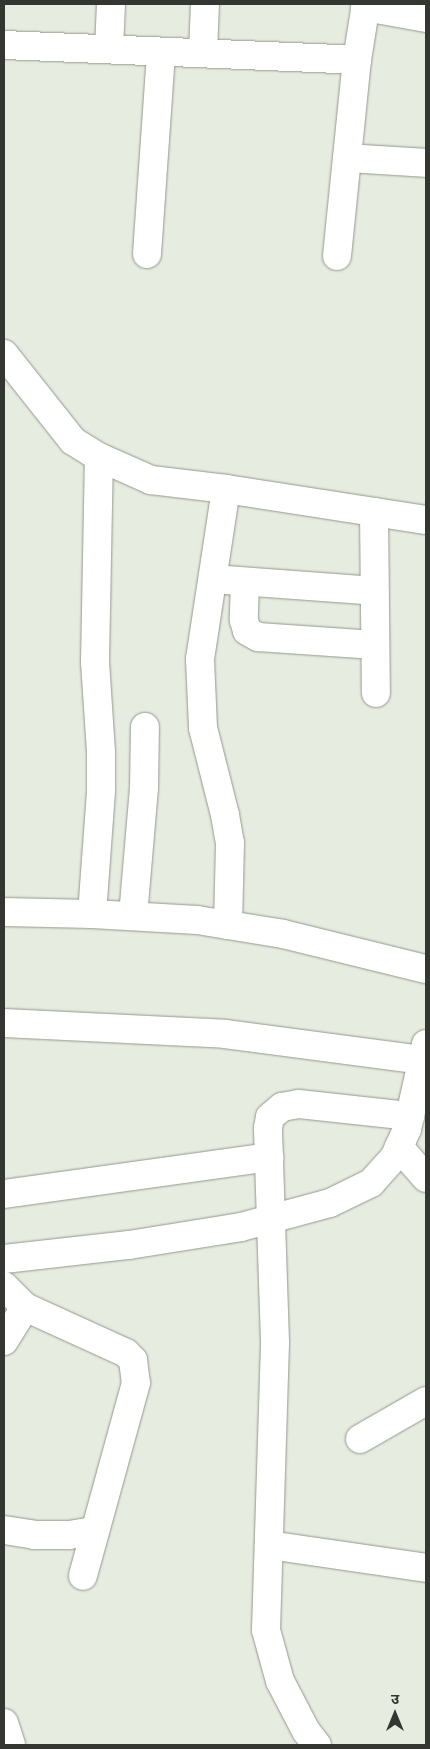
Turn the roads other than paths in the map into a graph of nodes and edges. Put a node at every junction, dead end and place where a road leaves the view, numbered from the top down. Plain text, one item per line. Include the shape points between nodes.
1 (111, 4) edge
2 (205, 4) edge
3 (366, 6) edge
4 (426, 18) edge
5 (4, 45) edge
6 (109, 49) junction
7 (161, 52) junction
8 (203, 53) junction
9 (357, 60) junction
10 (347, 158) junction
11 (426, 163) edge
12 (147, 254) dead end
13 (337, 256) dead end
14 (4, 354) edge
15 (99, 457) junction
16 (226, 489) junction
17 (374, 512) junction
18 (426, 520) edge
19 (212, 580) junction
20 (245, 582) junction
21 (375, 591) junction
22 (375, 645) junction
23 (376, 693) dead end
24 (145, 727) dead end
25 (4, 912) edge
26 (92, 914) junction
27 (133, 916) junction
28 (228, 926) junction
29 (426, 969) edge
30 (4, 1023) edge
31 (423, 1067) edge
32 (410, 1116) junction
33 (399, 1147) junction
34 (269, 1157) junction
35 (426, 1178) edge
36 (4, 1194) edge
37 (272, 1219) junction
38 (4, 1259) edge
39 (4, 1286) edge
40 (25, 1307) junction
41 (4, 1342) edge
42 (426, 1401) edge
43 (360, 1439) dead end
44 (4, 1530) edge
45 (95, 1531) junction
46 (269, 1545) junction
47 (426, 1568) edge
48 (83, 1576) dead end
49 (4, 1723) edge
50 (11, 1745) edge
51 (317, 1745) edge

1 - 6 street
2 - 8 street
3 - 4 street
3 - 9 street
5 - 6 street
6 - 7 street
7 - 8 street
7 - 12 street
8 - 9 street
9 - 10 street
10 - 11 street
10 - 13 street
14 - 15 street via 73,441
15 - 16 street via 151,480
15 - 26 street via 95,662 101,790
16 - 17 street
16 - 19 street
17 - 18 street
17 - 21 street
19 - 20 street
19 - 28 street via 200,659 201,693 203,728 230,842
20 - 21 street
20 - 22 street via 246,631 258,637
21 - 22 street
22 - 23 street
24 - 27 street
25 - 26 street
26 - 27 street
27 - 28 street via 197,920
28 - 29 street via 283,934
30 - 31 street via 225,1034
31 - 32 street
32 - 33 street
32 - 34 street via 299,1104 282,1107 270,1117
33 - 35 street
33 - 37 street via 372,1183 330,1203
34 - 36 street
34 - 37 street
37 - 38 street via 130,1245
37 - 46 street via 275,1342
39 - 40 street
40 - 41 street
40 - 45 street via 133,1360 136,1384
42 - 43 street
44 - 45 street via 69,1536
45 - 48 street
46 - 47 street
46 - 51 street via 266,1630 280,1681 306,1731
49 - 50 street

